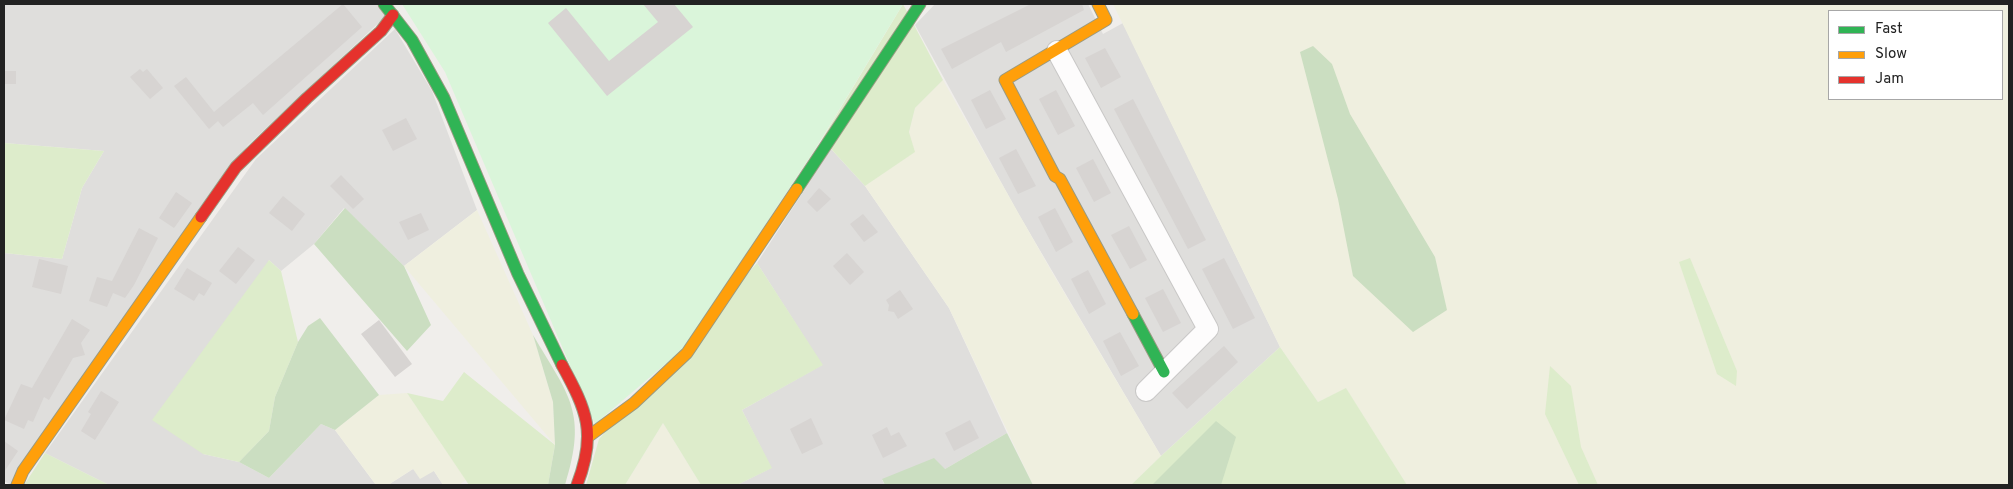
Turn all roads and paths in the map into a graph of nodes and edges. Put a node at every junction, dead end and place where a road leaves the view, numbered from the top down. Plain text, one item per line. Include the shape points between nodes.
1 (384, 4) edge
2 (920, 4) edge
3 (1098, 4) edge
4 (393, 15) junction
5 (1056, 51) junction
6 (1164, 372) junction
7 (1146, 392) dead end
8 (589, 436) junction
9 (17, 485) edge
10 (577, 485) edge

1 - 4 street
2 - 8 street via 687,353 634,403
3 - 5 street via 1106,20
4 - 8 street via 412,40 444,98 523,284 582,402
4 - 9 street via 381,31 236,166 23,471
5 - 6 street via 1208,329
5 - 6 street via 1005,80
6 - 7 street
8 - 10 street via 584,467

